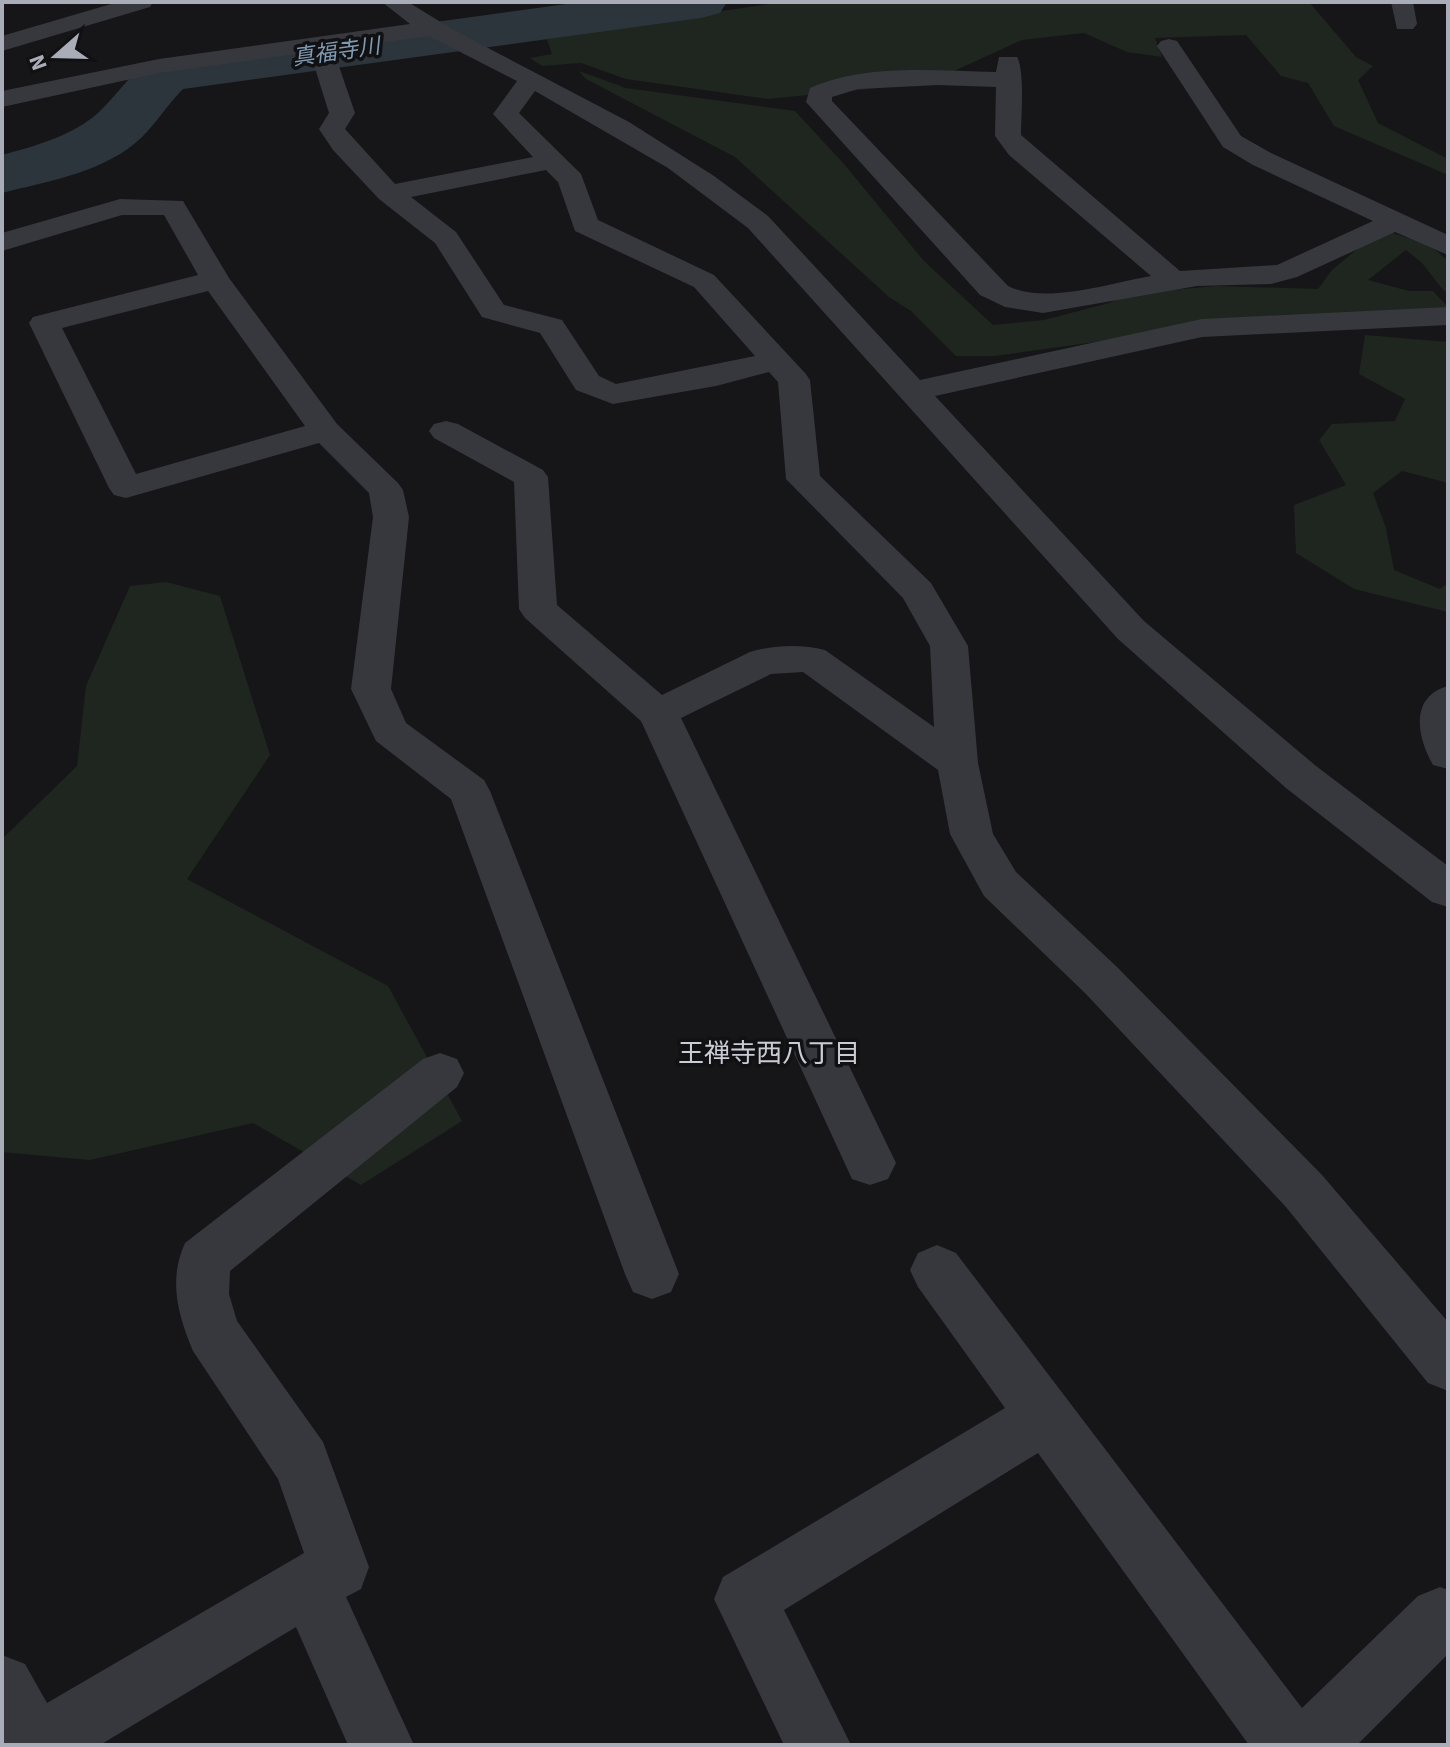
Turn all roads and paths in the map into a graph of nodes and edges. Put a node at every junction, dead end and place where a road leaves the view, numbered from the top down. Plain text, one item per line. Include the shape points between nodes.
1 (142, 2) edge
2 (393, 2) edge
3 (440, 34) junction
4 (2, 44) edge
5 (319, 44) junction
6 (1169, 46) dead end
7 (531, 79) junction
8 (2, 99) edge
9 (552, 161) junction
10 (389, 193) junction
11 (1394, 222) junction
12 (2, 242) edge
13 (1448, 246) edge
14 (215, 280) junction
15 (1174, 281) junction
16 (1438, 317) edge
17 (1448, 347) edge
18 (778, 360) junction
19 (914, 391) junction
20 (325, 431) junction
21 (446, 431) dead end
22 (1448, 700) edge
23 (658, 713) junction
24 (1448, 755) edge
25 (957, 763) junction
26 (1448, 890) edge
27 (440, 1073) dead end
28 (870, 1163) dead end
29 (937, 1270) dead end
30 (652, 1274) dead end
31 (1448, 1364) edge
32 (1043, 1417) junction
33 (308, 1584) junction
34 (1448, 1623) edge
35 (2, 1687) edge
36 (36, 1745) edge
37 (381, 1745) edge
38 (818, 1745) edge
39 (1289, 1745) edge
40 (1311, 1745) edge

1 - 4 street
2 - 3 street
3 - 5 street
3 - 7 street
5 - 8 street via 159,66
5 - 10 street via 342,113 332,129
6 - 11 street via 1232,141
7 - 9 street via 506,114
7 - 19 street via 711,183 758,222
9 - 10 street
9 - 18 street via 571,180 585,225 704,281
10 - 18 street via 446,238 493,311 551,327 587,383 613,394
11 - 13 street
11 - 15 street via 1287,271
12 - 14 street via 120,207 173,207
14 - 20 street
14 - 20 street via 44,323 126,488
15 - 15 street via 1043,304 1008,299 991,289 819,102 819,93 868,80 1008,71 1008,136 1018,149
16 - 17 street
16 - 19 street via 1202,328
18 - 25 street via 794,380 803,479 918,591 949,646
19 - 26 street via 1131,630 1301,777
20 - 30 street via 386,490 391,517 371,689 390,731 469,791
21 - 23 street via 531,477 538,609
22 - 24 street via 1440,709 1440,734
23 - 25 street via 764,661 811,659
23 - 28 street
25 - 31 street via 972,834 1000,884 1101,980 1304,1191
27 - 33 street via 204,1260 202,1294 213,1333 302,1463 339,1567
29 - 32 street
32 - 38 street via 745,1599
32 - 39 street
33 - 36 street
33 - 37 street
34 - 40 street via 1440,1618
35 - 36 street

